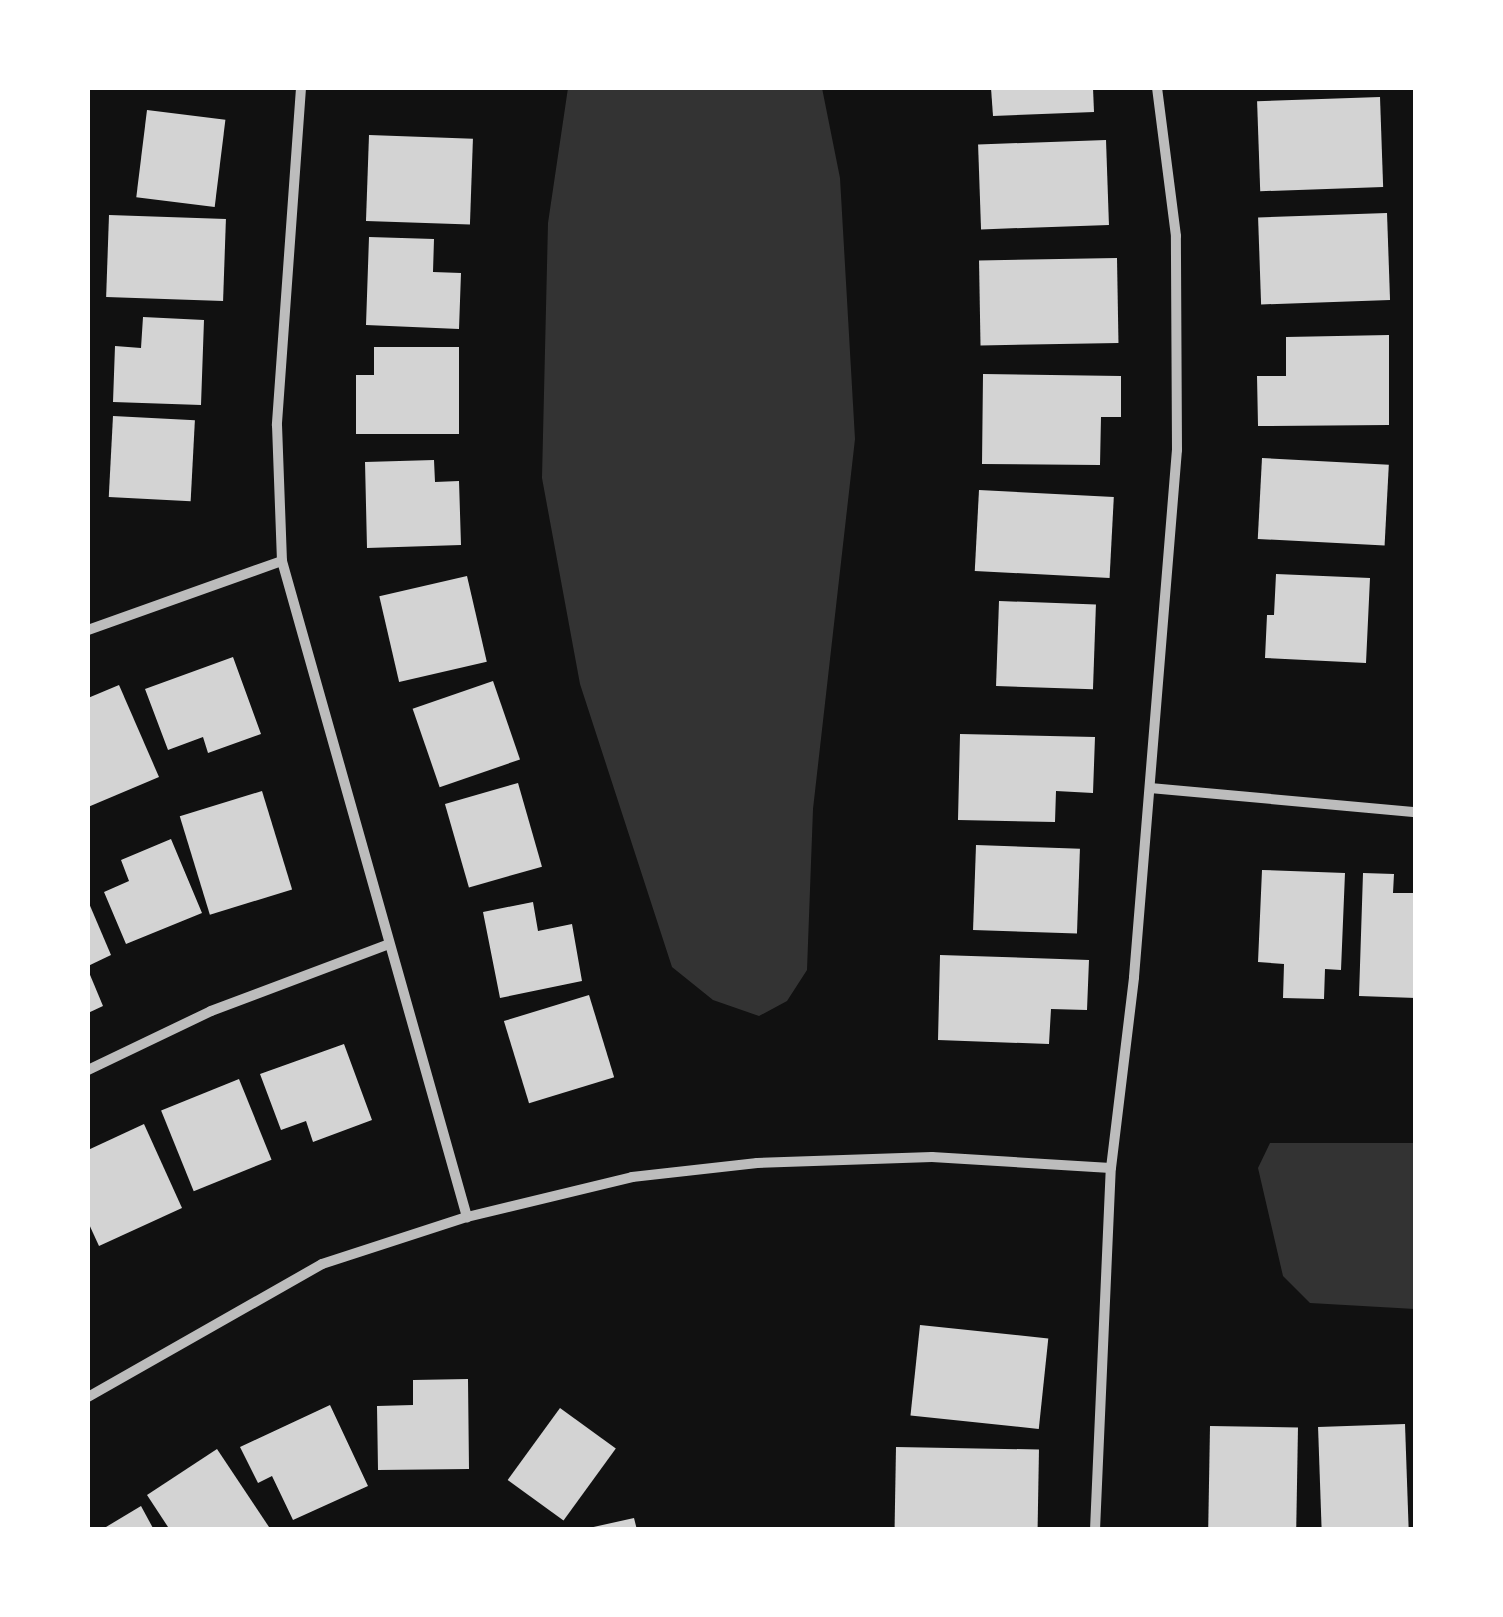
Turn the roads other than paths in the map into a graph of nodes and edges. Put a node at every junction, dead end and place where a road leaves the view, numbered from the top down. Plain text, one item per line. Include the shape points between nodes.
1 (300, 88) edge
2 (1157, 88) edge
3 (282, 562) junction
4 (88, 630) edge
5 (1150, 788) junction
6 (1416, 812) edge
7 (389, 944) junction
8 (88, 1070) edge
9 (1112, 1168) junction
10 (467, 1216) junction
11 (88, 1397) edge
12 (1095, 1530) edge

1 - 3 street via 277,425
2 - 5 street via 1176,236 1177,450
3 - 4 street
3 - 7 street
5 - 6 street
5 - 9 street
7 - 8 street via 211,1011
7 - 10 street
9 - 10 street via 932,1157 758,1162 632,1177
9 - 12 street
10 - 11 street via 322,1264

